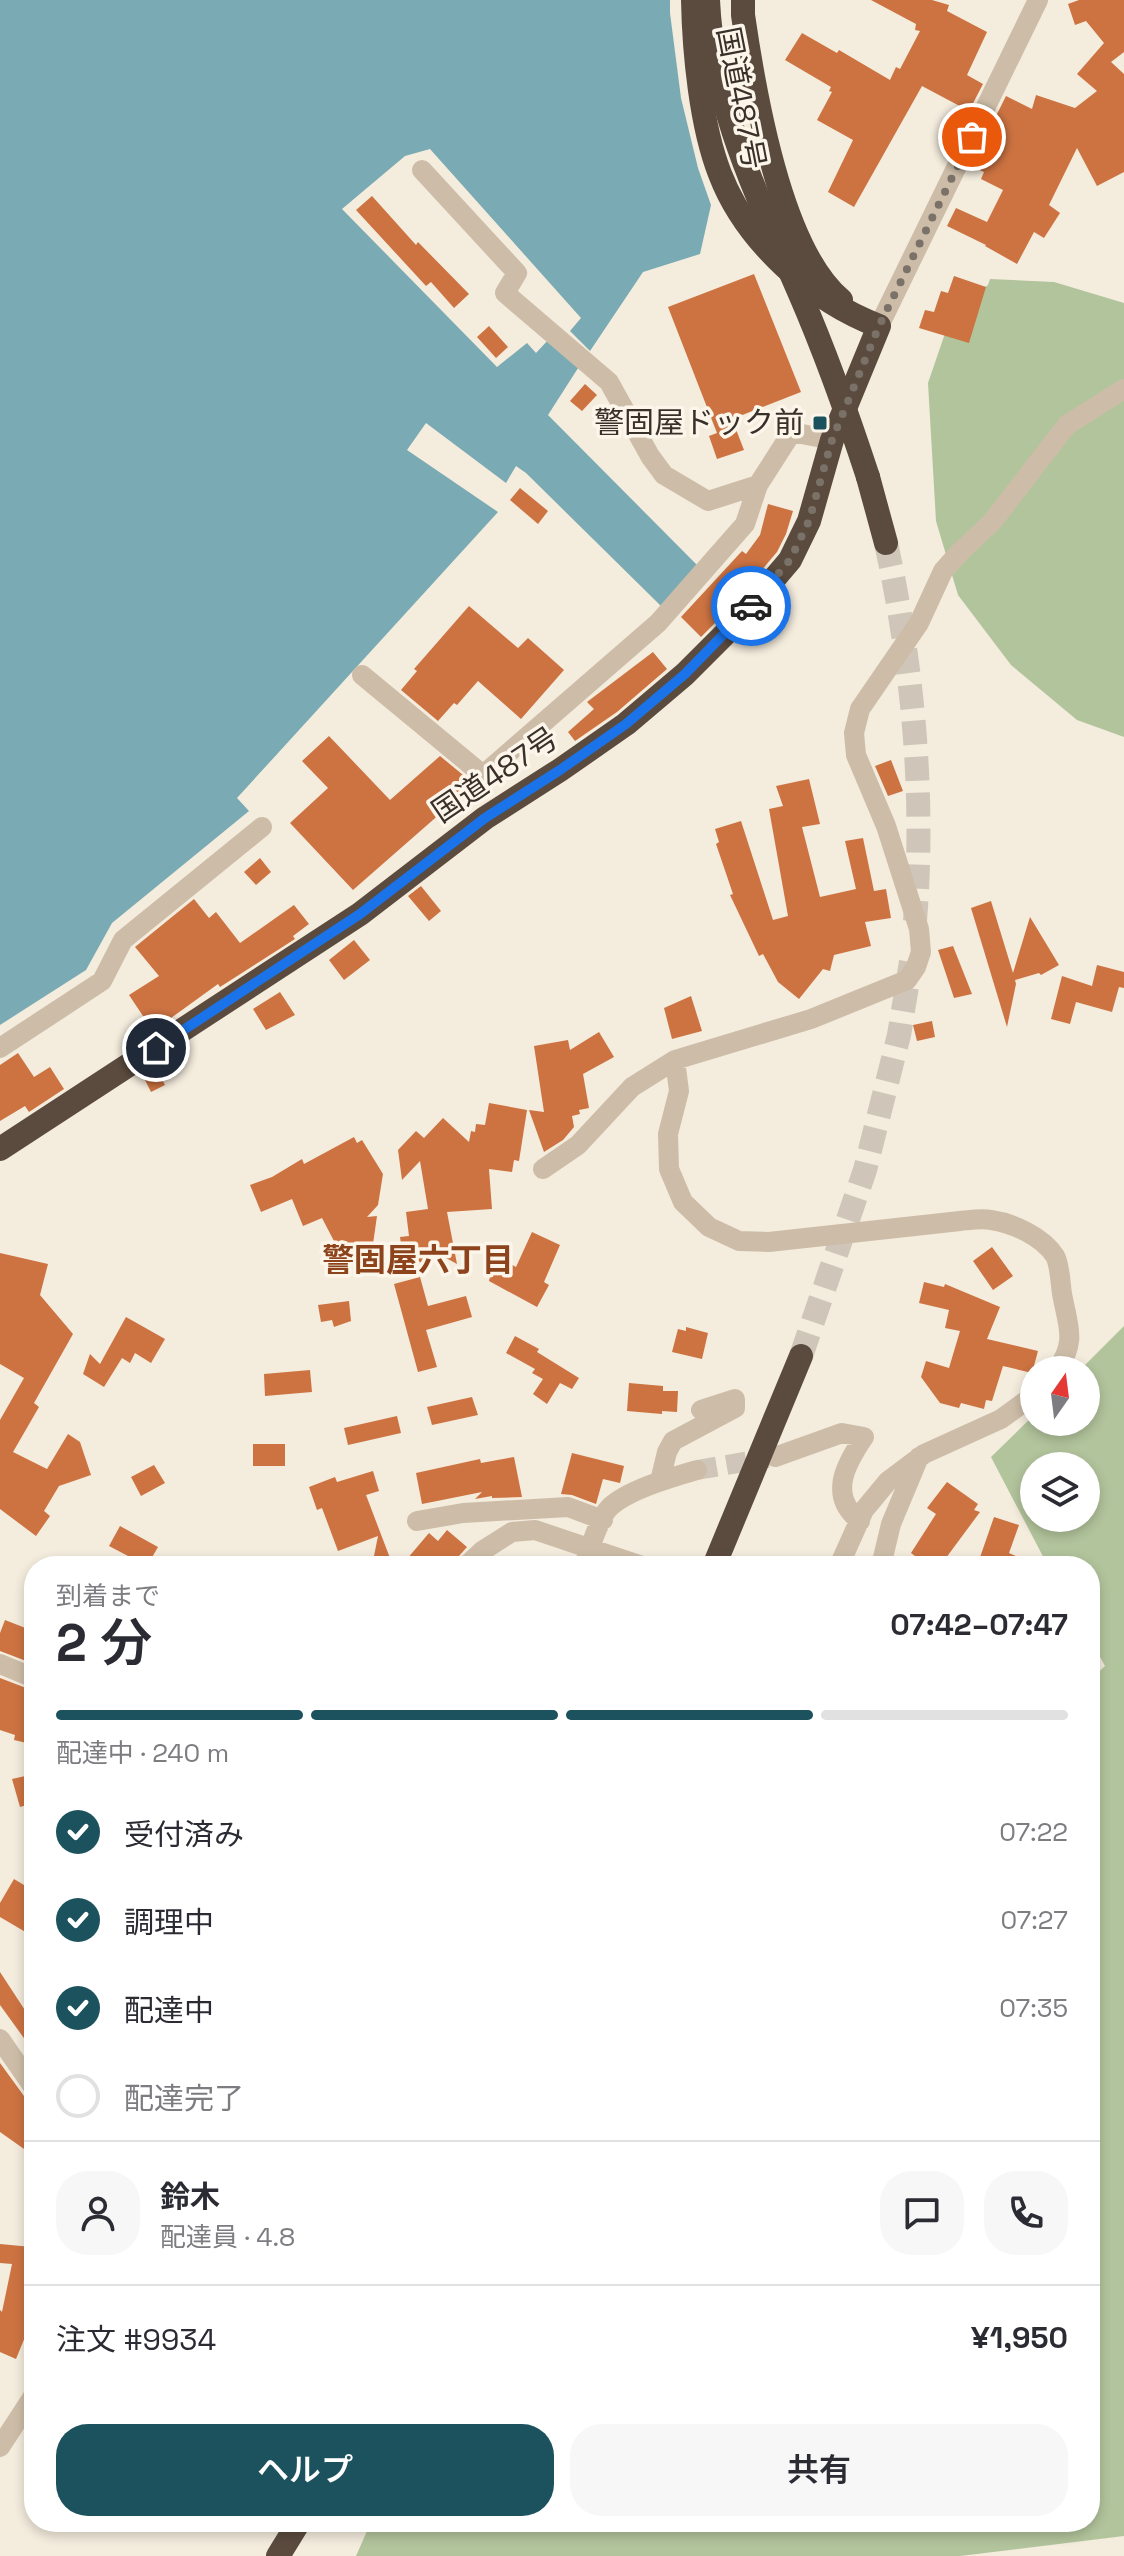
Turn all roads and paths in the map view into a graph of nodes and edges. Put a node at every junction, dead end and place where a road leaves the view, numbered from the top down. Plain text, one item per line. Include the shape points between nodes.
1 (693, 0) edge
2 (708, 0) edge
3 (743, 0) edge
4 (1038, 0) edge
5 (422, 170) dead end
6 (879, 326) junction
7 (1124, 389) edge
8 (832, 440) junction
9 (758, 485) junction
10 (886, 543) tunnel mouth
11 (362, 675) dead end
12 (262, 827) dead end
13 (0, 1048) edge
14 (675, 1060) junction
15 (0, 1149) edge
16 (543, 1169) dead end
17 (801, 1356) tunnel mouth
18 (1066, 1356) edge
19 (1020, 1405) edge
20 (701, 1410) dead end
21 (775, 1457) tunnel mouth
22 (919, 1457) junction
23 (697, 1470) tunnel mouth
24 (660, 1481) junction
25 (603, 1520) junction
26 (417, 1521) dead end
27 (860, 1521) junction
28 (477, 1556) edge
29 (585, 1556) edge
30 (587, 1556) edge
31 (718, 1556) edge
32 (844, 1556) edge
33 (883, 1556) edge
34 (0, 1664) edge
35 (24, 1674) edge
36 (0, 2039) edge
37 (24, 2074) edge
38 (24, 2410) edge
39 (0, 2447) edge
40 (293, 2532) edge
41 (278, 2556) edge

1 - 6 highway, 国道487号 via 703,101 726,189 747,223 808,288
2 - 10 highway, bridge via 715,69 743,163 806,309 868,477
3 - 6 highway, 国道487号 via 761,117 806,254 833,293
4 - 6 street
5 - 9 street via 517,273 505,293 609,382 664,475 708,501
6 - 8 highway, 国道487号
7 - 14 street via 1067,425 992,522 943,571 919,623 860,709 856,755 886,826 919,929 916,967 907,980 811,1019
8 - 9 street via 792,432
8 - 15 highway, 国道487号 via 809,521 790,560 685,674 626,724 485,818 360,914
9 - 11 street via 745,524 658,623 483,775
12 - 13 street via 123,940 102,981
14 - 16 street via 632,1087 578,1145
14 - 18 street via 679,1091 668,1134 669,1169 683,1202 709,1227 739,1241 769,1242 989,1219 1015,1226 1056,1257 1071,1328
17 - 31 highway
19 - 22 street
20 - 24 street via 735,1399 735,1408 673,1441
21 - 27 street via 842,1433 864,1437 841,1488 846,1510
22 - 27 street via 888,1481
22 - 33 street
23 - 24 street
24 - 25 street via 609,1508
25 - 26 street via 568,1507
25 - 30 street
27 - 32 street
28 - 29 street via 512,1532 535,1530
34 - 35 street
36 - 37 street
38 - 39 street
40 - 41 highway

